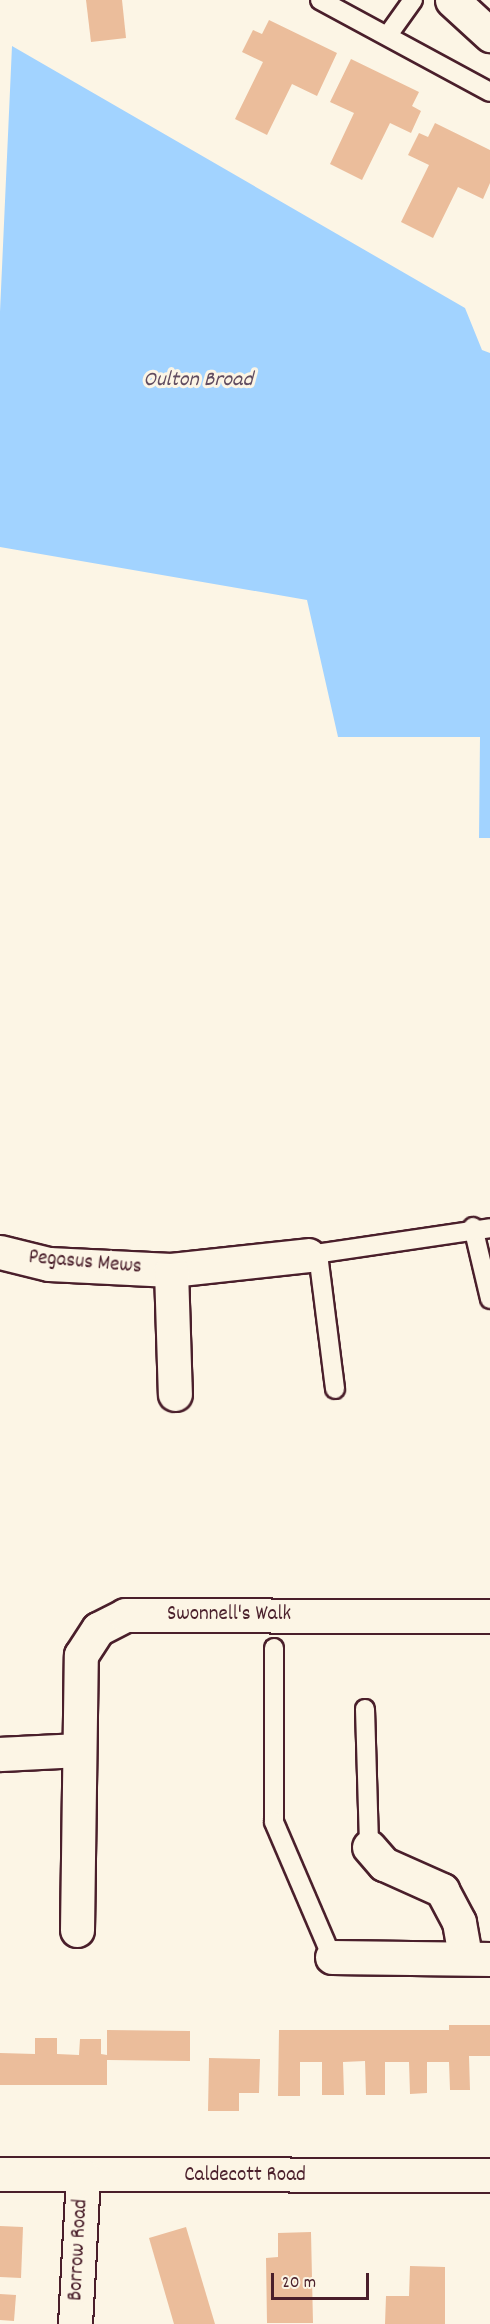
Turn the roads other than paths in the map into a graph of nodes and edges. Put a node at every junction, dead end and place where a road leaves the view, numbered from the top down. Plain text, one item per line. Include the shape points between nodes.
1 (320, 0) edge
2 (413, 0) edge
3 (452, 0) edge
4 (388, 35) junction
5 (490, 35) edge
6 (490, 92) edge
7 (481, 1227) edge
8 (0, 1252) edge
9 (313, 1254) junction
10 (171, 1270) junction
11 (490, 1299) edge
12 (336, 1389) dead end
13 (175, 1395) dead end
14 (490, 1616) edge
15 (274, 1648) dead end
16 (365, 1709) dead end
17 (78, 1750) junction
18 (0, 1754) edge
19 (369, 1847) joint
20 (76, 1930) dead end
21 (332, 1957) joint
22 (478, 1958) edge
23 (0, 2174) edge
24 (490, 2175) edge
25 (83, 2176) junction
26 (75, 2324) edge

1 - 4 lane
2 - 4 lane
3 - 5 street
4 - 6 lane
7 - 9 lane
7 - 11 lane
8 - 10 street, Pegasus Mews via 49,1264
9 - 10 street, Pegasus Mews
9 - 12 lane
10 - 13 street, Pegasus Mews
14 - 17 street, Swonnell's Walk via 124,1615 98,1629 81,1655
15 - 21 lane via 274,1822
16 - 19 lane
17 - 18 street
17 - 20 street, Swonnell's Walk
19 - 22 street via 384,1864 442,1890
21 - 22 street
23 - 25 street, Caldecott Road
24 - 25 street, Caldecott Road
25 - 26 street, Borrow Road

